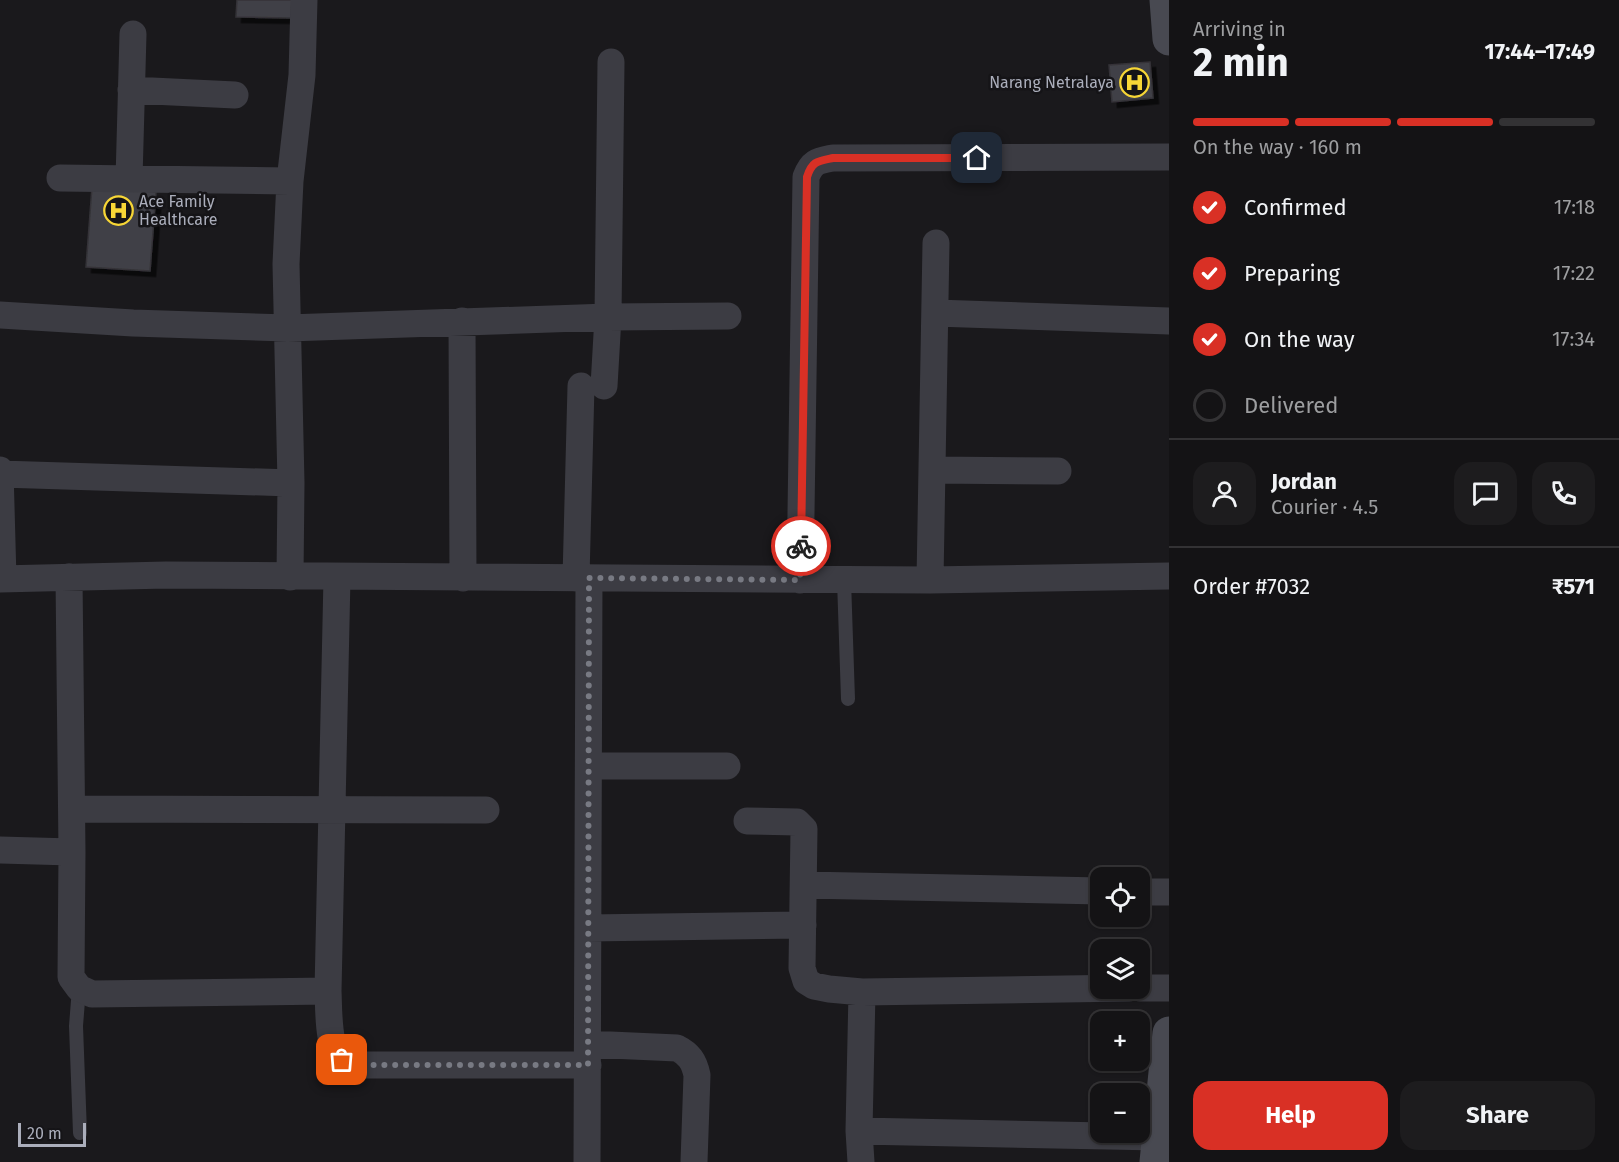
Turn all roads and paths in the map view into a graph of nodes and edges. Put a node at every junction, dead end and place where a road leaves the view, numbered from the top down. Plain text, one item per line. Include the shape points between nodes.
1 (304, 0) edge
2 (1166, 0) edge
3 (133, 34) dead end
4 (1169, 39) edge
5 (611, 62) dead end
6 (131, 90) junction
7 (235, 95) dead end
8 (1169, 157) edge
9 (60, 178) dead end
10 (129, 179) junction
11 (290, 181) junction
12 (936, 243) dead end
13 (935, 313) junction
14 (0, 315) edge
15 (728, 316) dead end
16 (608, 317) junction
17 (462, 321) junction
18 (1169, 321) edge
19 (288, 328) junction
20 (932, 471) junction
21 (1058, 471) dead end
22 (0, 472) edge
23 (291, 483) junction
24 (1169, 576) edge
25 (290, 577) junction
26 (337, 577) junction
27 (69, 578) junction
28 (463, 578) junction
29 (583, 578) junction
30 (1, 579) edge
31 (800, 580) junction
32 (844, 580) junction
33 (930, 580) junction
34 (848, 699) dead end
35 (589, 766) junction
36 (727, 766) dead end
37 (72, 809) junction
38 (332, 810) junction
39 (486, 810) dead end
40 (747, 821) dead end
41 (0, 850) edge
42 (72, 852) junction
43 (804, 885) junction
44 (1090, 891) edge
45 (1150, 892) edge
46 (1169, 892) edge
47 (803, 925) junction
48 (588, 928) junction
49 (79, 988) junction
50 (1150, 988) edge
51 (1169, 988) edge
52 (1090, 989) edge
53 (328, 991) junction
54 (862, 992) junction
55 (1169, 1033) edge
56 (588, 1055) junction
57 (859, 1131) junction
58 (80, 1133) dead end
59 (1157, 1150) edge
60 (587, 1162) edge
61 (694, 1162) edge
62 (861, 1162) edge

1 - 11 street via 302,75
2 - 4 street
3 - 6 street
5 - 16 street
6 - 7 street
6 - 10 street
8 - 31 street via 833,158 819,160 810,167 806,189
9 - 10 street
10 - 11 street
11 - 19 street
12 - 13 street
13 - 18 street
13 - 20 street
14 - 19 street
15 - 16 street
16 - 17 street
16 - 29 street via 592,386
17 - 19 street
17 - 28 street
19 - 23 street
20 - 21 street
20 - 33 street
22 - 23 street
22 - 30 street
23 - 25 street
24 - 33 street
25 - 26 street
25 - 27 street
26 - 28 street
26 - 38 street
27 - 30 street
27 - 37 street
28 - 29 street
29 - 31 street
29 - 35 street
31 - 32 street
32 - 33 street
32 - 34 lane
35 - 36 street
35 - 48 street
37 - 38 street
37 - 42 street
38 - 39 street
38 - 53 street
40 - 43 street via 797,822 804,829
41 - 42 street
42 - 49 street via 71,977
43 - 44 street
43 - 47 street
45 - 46 street
47 - 48 street
47 - 54 street via 802,968 806,981 829,989
48 - 56 street
49 - 53 street via 92,994
49 - 58 lane via 76,1026
50 - 51 street
52 - 54 street
53 - 56 street via 335,1051 342,1060 357,1065
54 - 57 street
55 - 59 street
56 - 60 street
56 - 61 street via 677,1048 687,1053 697,1074
57 - 59 street
57 - 62 street

